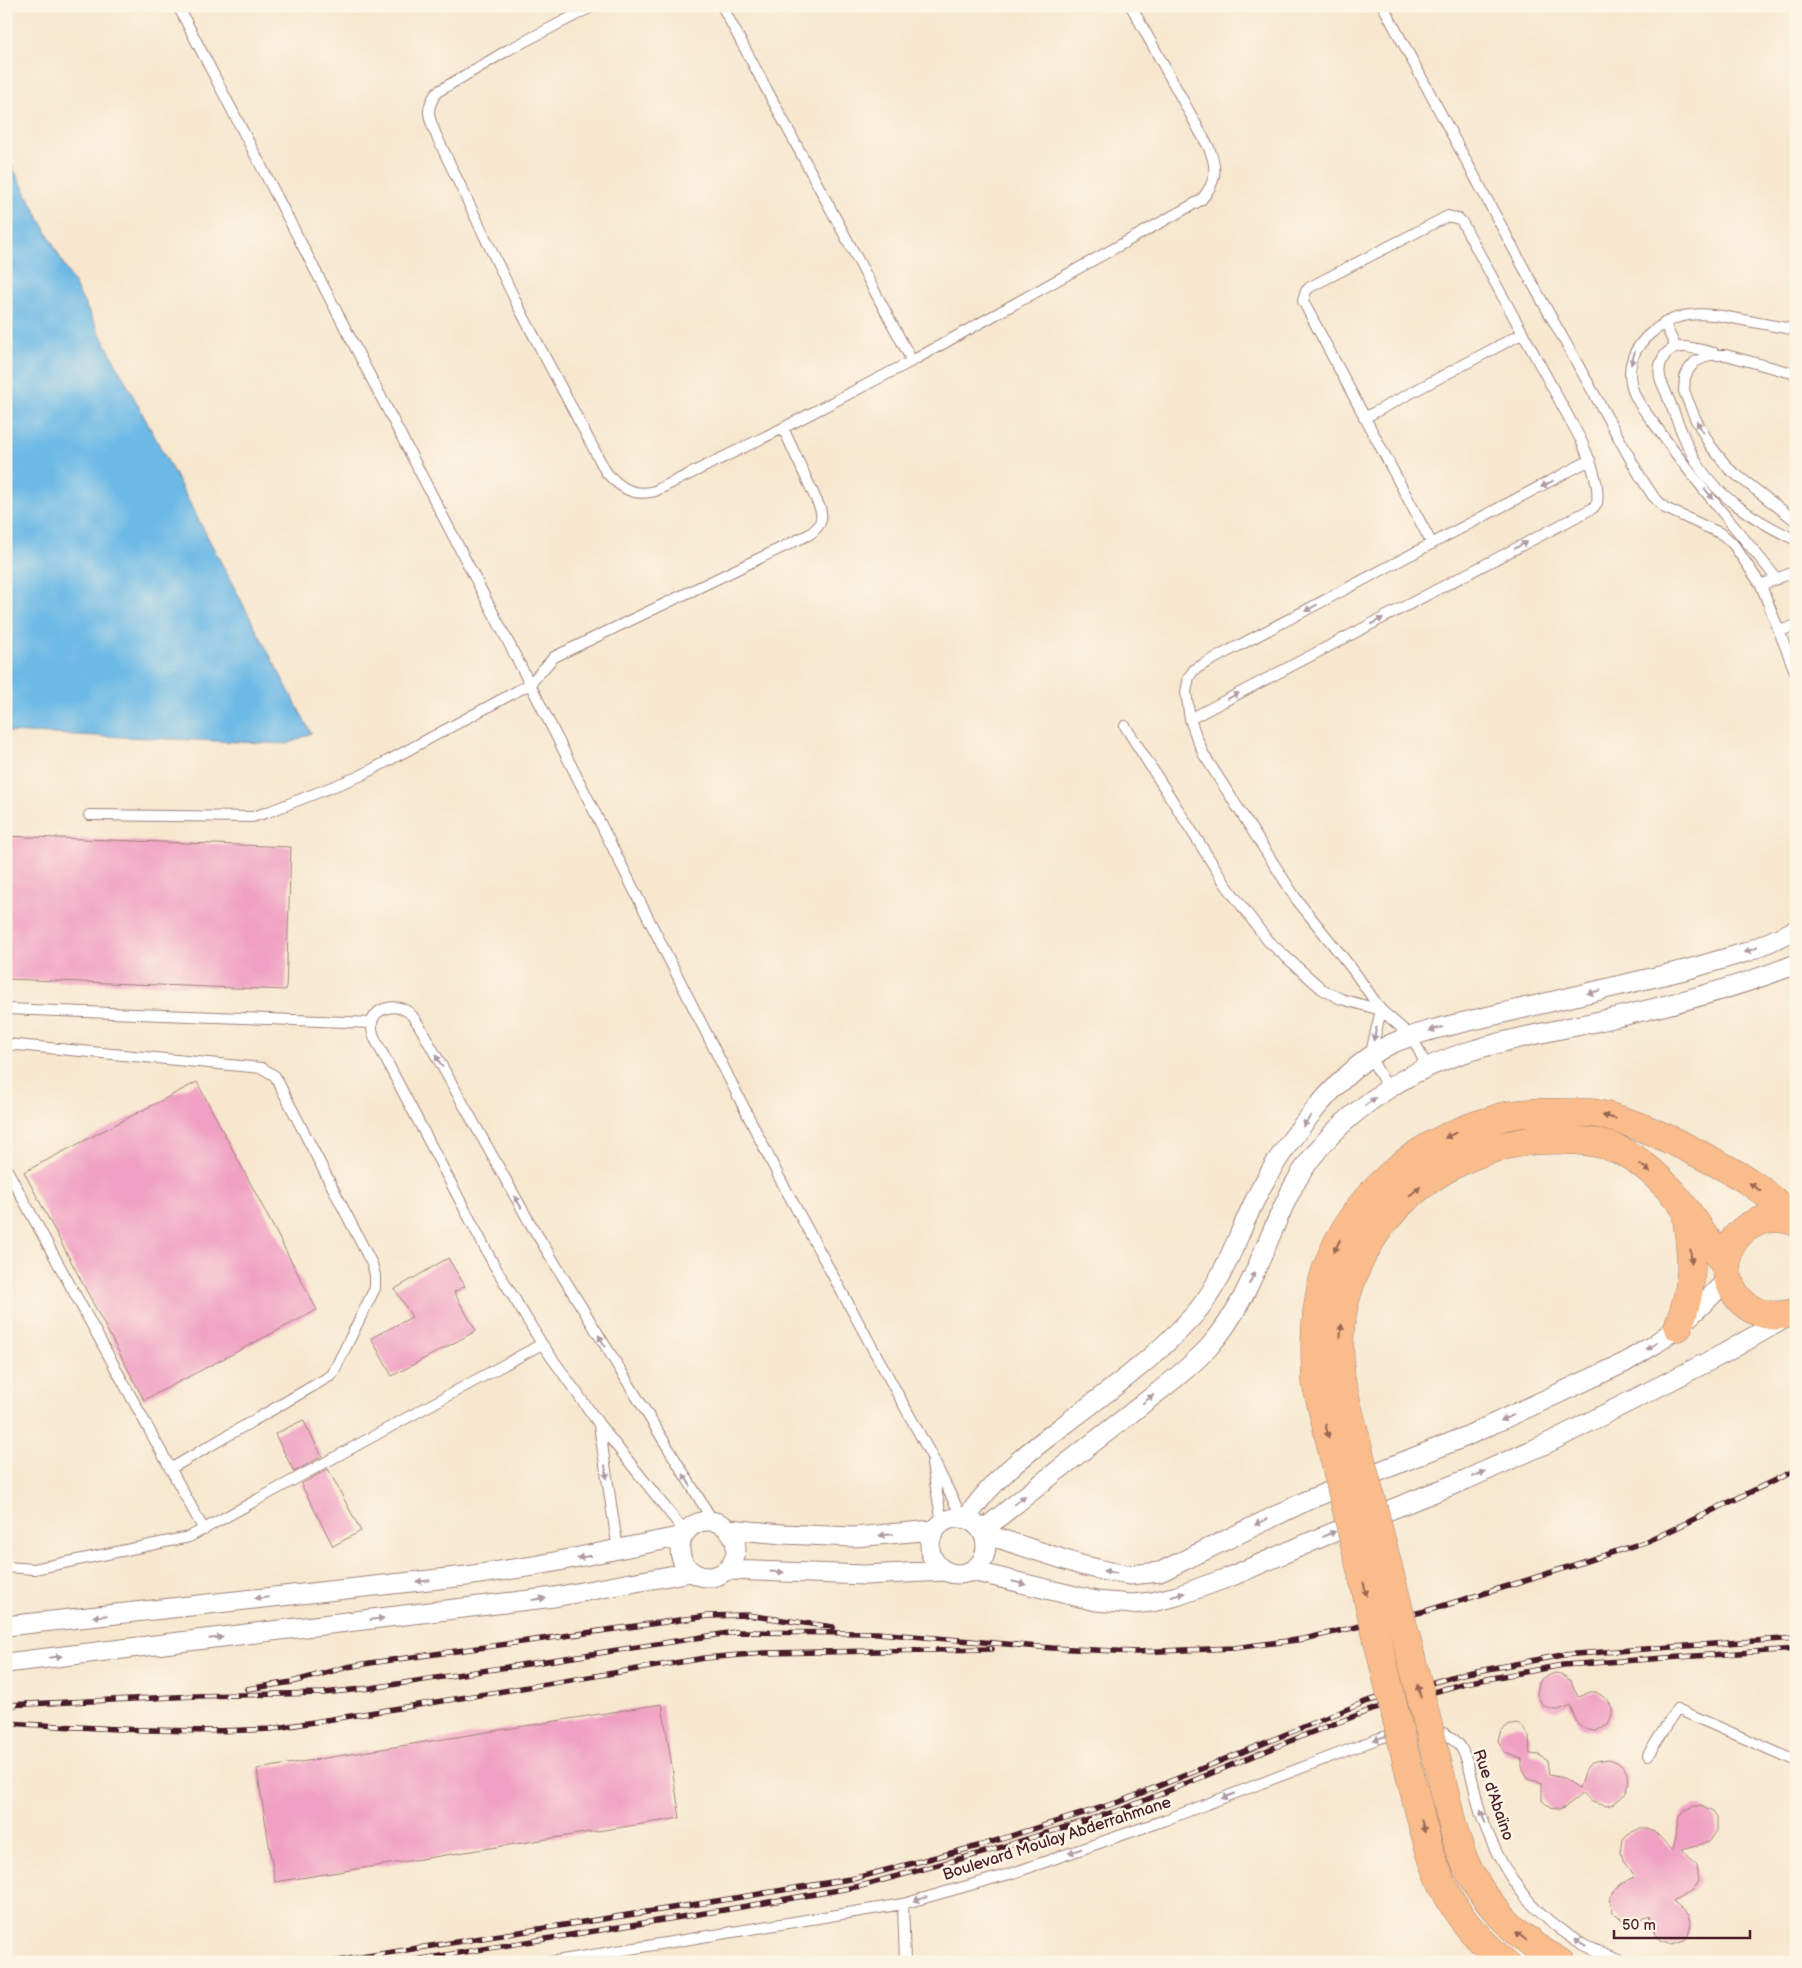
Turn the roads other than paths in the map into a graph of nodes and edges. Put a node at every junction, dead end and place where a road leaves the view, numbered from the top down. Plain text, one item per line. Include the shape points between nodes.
1 (178, 6) edge
2 (593, 6) edge
3 (722, 6) edge
4 (1131, 6) edge
5 (1384, 6) edge
6 (1664, 322) junction
7 (1796, 330) edge
8 (1522, 333) junction
9 (1676, 348) junction
10 (1726, 355) junction
11 (912, 361) junction
12 (1796, 374) edge
13 (1364, 418) junction
14 (783, 428) junction
15 (1590, 460) junction
16 (1796, 521) edge
17 (1796, 540) edge
18 (1432, 544) junction
19 (1796, 571) edge
20 (1777, 578) junction
21 (1761, 585) junction
22 (1796, 625) edge
23 (1780, 631) junction
24 (1796, 674) edge
25 (530, 684) junction
26 (1190, 719) junction
27 (1125, 726) dead end
28 (89, 815) dead end
29 (1796, 930) edge
30 (1796, 964) edge
31 (6, 1009) edge
32 (1381, 1010) junction
33 (372, 1023) junction
34 (1412, 1037) junction
35 (6, 1044) edge
36 (1370, 1057) junction
37 (1426, 1067) junction
38 (1388, 1088) junction
39 (6, 1168) edge
40 (1685, 1208) junction
41 (1793, 1221) edge
42 (1727, 1273) junction
43 (1796, 1313) edge
44 (1678, 1327) junction
45 (542, 1344) junction
46 (1328, 1381) junction
47 (599, 1424) junction
48 (930, 1454) junction
49 (170, 1469) junction
50 (964, 1518) junction
51 (721, 1525) junction
52 (938, 1526) junction
53 (204, 1530) junction
54 (983, 1532) junction
55 (684, 1534) junction
56 (618, 1550) junction
57 (6, 1567) edge
58 (728, 1570) junction
59 (944, 1571) junction
60 (972, 1571) junction
61 (691, 1572) junction
62 (6, 1626) edge
63 (6, 1663) edge
64 (1444, 1732) joint
65 (1648, 1755) dead end
66 (1796, 1761) edge
67 (903, 1904) junction
68 (550, 1962) edge
69 (905, 1962) edge
70 (1504, 1962) edge
71 (1562, 1962) edge
72 (1624, 1962) edge

1 - 25 lane
2 - 14 lane via 508,50 437,92 428,112 437,137 558,383 606,472 616,483 637,494 655,491
3 - 11 lane
4 - 11 lane via 1209,148 1214,160 1211,189 1201,200
5 - 21 lane via 1526,272 1640,476 1665,508 1722,534 1733,544
6 - 7 lane via 1686,315 1709,314
6 - 9 lane
6 -> 20 lane via 1640,342 1636,350 1630,368 1635,395 1669,445
8 - 13 lane
8 - 13 lane via 1462,222 1454,216 1444,217 1310,287 1304,296 1305,306
8 - 15 lane
9 - 10 lane
9 - 17 lane via 1663,357 1659,375 1693,456 1710,481 1730,499 1752,516
10 - 12 lane
16 -> 10 lane via 1729,469 1695,418 1684,391 1685,376 1702,358
11 - 14 lane
13 - 18 lane
14 - 25 lane via 820,508 822,514 818,528 554,657
15 -> 18 lane
26 -> 15 lane via 1593,508 1597,503 1598,487
18 -> 26 lane via 1194,670 1186,683
19 - 20 lane
20 - 21 lane
21 - 23 lane
22 - 23 lane
23 - 24 lane
25 - 28 lane via 360,776 268,812 252,816
25 - 48 lane via 779,1177
26 - 32 lane via 1204,755 1297,900 1354,970
27 - 32 lane via 1226,885 1268,941 1322,989 1341,999
29 -> 34 street via 1748,952 1689,969
30 - 37 street via 1733,988 1503,1042
31 - 33 lane
32 - 34 lane
32 -> 36 lane
33 - 45 lane via 375,1038 494,1265
51 -> 33 lane via 530,1223 412,1015 389,1007 374,1016
34 - 36 street
34 - 37 lane
35 - 49 lane via 262,1068 275,1076 372,1264 375,1288 332,1375
36 - 38 lane
36 -> 50 street via 1315,1110 1275,1161 1218,1280 1194,1316 1134,1371 1014,1463
37 - 38 street
54 -> 38 street via 1209,1348 1245,1294 1295,1184 1338,1129
39 - 49 lane
40 - 42 main road
40 -> 44 main road via 1691,1283
46 -> 40 main road via 1348,1293 1361,1258 1381,1226 1410,1195 1442,1170 1474,1154 1510,1144 1548,1139 1584,1141 1616,1149 1637,1161
41 - 42 main road via 1765,1219 1742,1231 1730,1248
41 -> 46 main road via 1755,1186 1706,1158 1636,1125 1596,1114 1553,1112 1510,1115 1465,1128 1430,1145 1396,1168 1347,1225 1328,1267 1317,1308 1314,1347
42 - 43 main road via 1732,1289 1748,1308 1771,1316
42 - 44 street
60 -> 43 street via 1096,1602 1132,1604 1177,1596 1465,1480 1550,1442
44 -> 54 street via 1624,1364 1567,1391 1468,1436 1308,1500 1160,1572 1129,1575 1106,1571
45 - 47 lane
45 - 53 lane
46 -> 70 main road, bridge via 1411,1779 1437,1871 1458,1913
71 -> 46 main road, bridge via 1520,1935 1501,1916 1463,1858
47 - 55 lane
47 -> 56 lane
48 - 50 lane
48 - 52 lane
49 - 53 lane
50 - 52 street via 948,1519
50 - 54 street
52 -> 51 street via 854,1537 782,1534
51 - 55 street via 704,1521
51 - 58 street via 734,1536 737,1554
52 - 59 street via 930,1540 931,1554
53 - 57 lane via 190,1537 34,1569
54 - 60 street via 985,1555
55 - 56 street
55 - 61 street via 680,1553 682,1562
56 -> 62 street via 466,1576
58 -> 59 street via 865,1575
58 - 61 street via 712,1578
59 - 60 street via 958,1575
63 -> 61 street via 554,1597
64 -> 67 lane, Boulevard Moulay Abderrahmane via 1416,1729 1377,1739 1165,1820 1013,1873
72 -> 64 lane, Rue d'Abaïno via 1560,1929 1518,1887 1501,1862 1482,1815 1465,1756 1459,1745
65 - 66 lane via 1677,1709
67 - 68 lane, Boulevard Moulay Abderrahmane
67 - 69 lane

